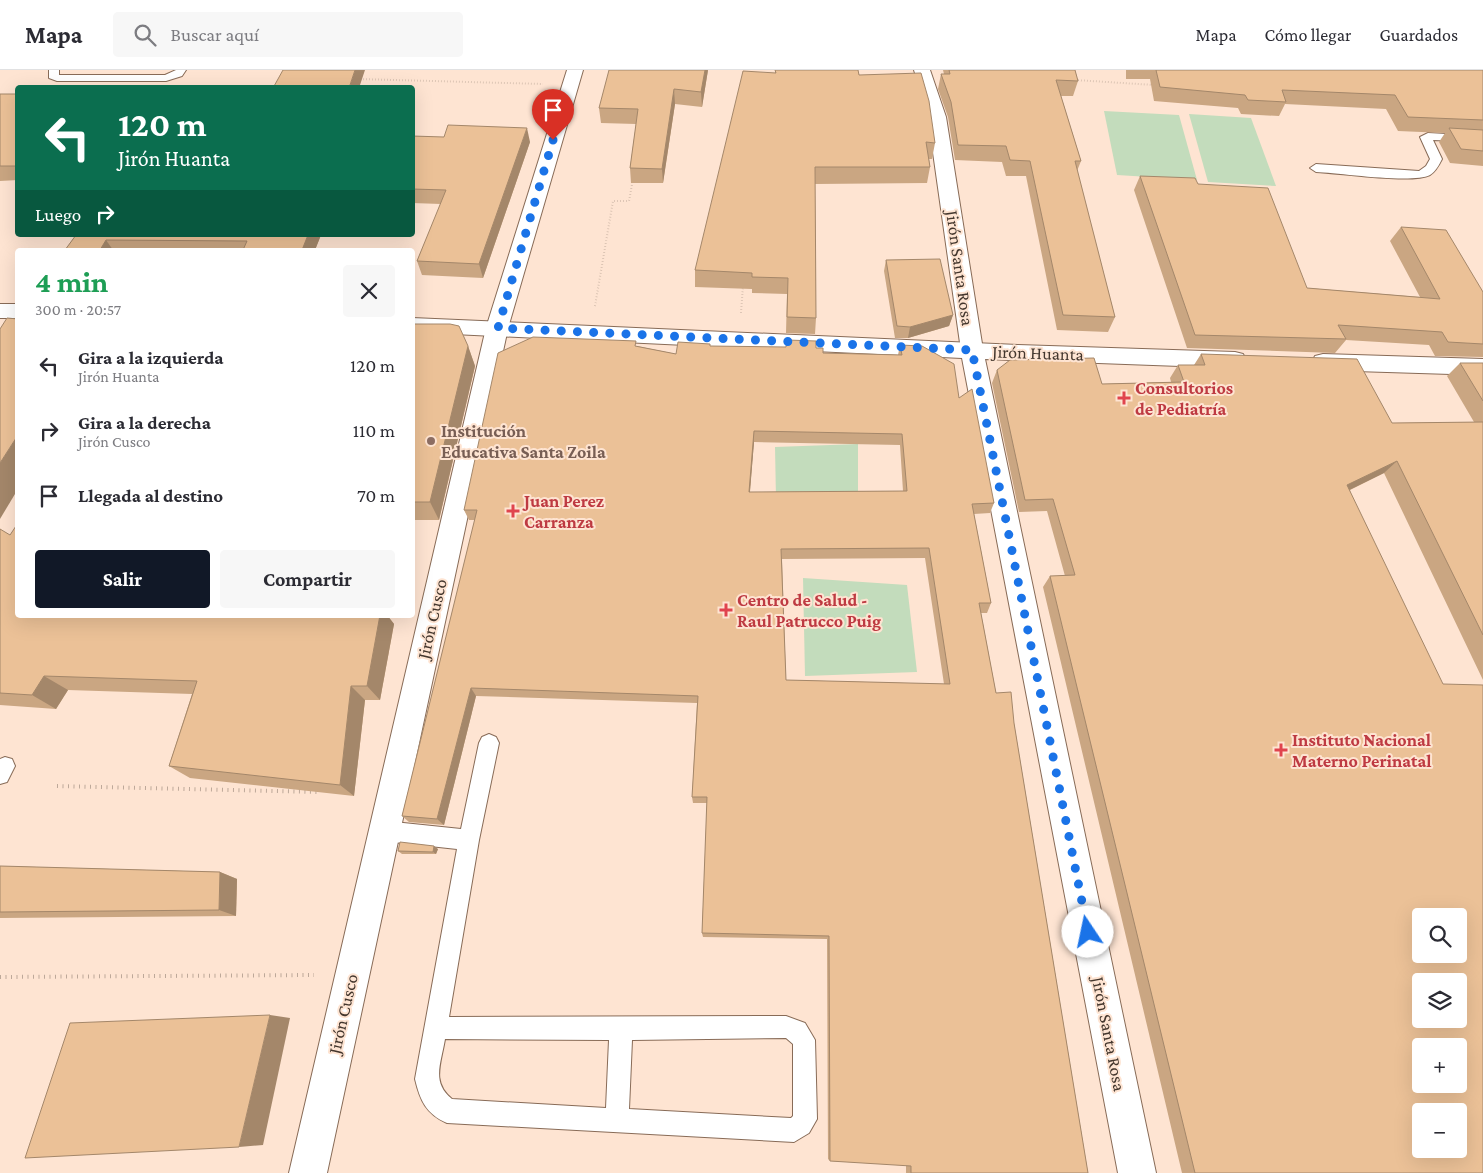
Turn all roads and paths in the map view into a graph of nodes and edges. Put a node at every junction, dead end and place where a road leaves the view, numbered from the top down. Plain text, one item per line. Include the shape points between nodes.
1 (54, 70) edge
2 (182, 70) edge
3 (922, 70) edge
4 (572, 77) edge
5 (355, 79) edge
6 (1072, 80) edge
7 (1159, 85) edge
8 (1483, 139) edge
9 (1316, 168) dead end
10 (634, 173) edge
11 (743, 278) edge
12 (0, 311) edge
13 (15, 312) edge
14 (415, 325) edge
15 (498, 328) junction
16 (590, 332) junction
17 (739, 339) junction
18 (972, 350) junction
19 (1257, 360) edge
20 (1306, 362) edge
21 (1483, 368) edge
22 (489, 743) dead end
23 (57, 786) dead end
24 (324, 792) edge
25 (384, 831) junction
26 (468, 840) junction
27 (352, 975) junction
28 (0, 977) edge
29 (435, 1028) junction
30 (621, 1029) junction
31 (617, 1119) junction
32 (308, 1173) edge
33 (1137, 1173) edge

1 - 2 lane via 53,76 57,78 166,78
3 - 18 street, Jirón Santa Rosa via 937,117
4 - 5 path
4 - 15 street, Jirón Cusco
6 - 7 path
8 - 9 lane via 1426,137 1436,159 1432,169 1415,175
10 - 16 path via 629,201 614,201
11 - 17 path
12 - 13 street
14 - 15 street, Jirón Huanta
15 - 16 street, Jirón Huanta
15 - 25 street, Jirón Cusco
16 - 17 street, Jirón Huanta
17 - 18 street, Jirón Huanta
18 - 19 street, Jirón Huanta
18 - 33 street, Jirón Santa Rosa
20 - 21 street
22 - 26 lane
23 - 24 path
25 - 26 lane
25 - 27 street, Jirón Cusco
26 - 29 lane
27 - 28 path
27 - 32 street, Jirón Cusco
29 - 30 lane
29 - 31 lane via 426,1079 431,1097 446,1111
30 - 31 lane
30 - 31 lane via 786,1027 797,1031 804,1040 805,1118 794,1130

